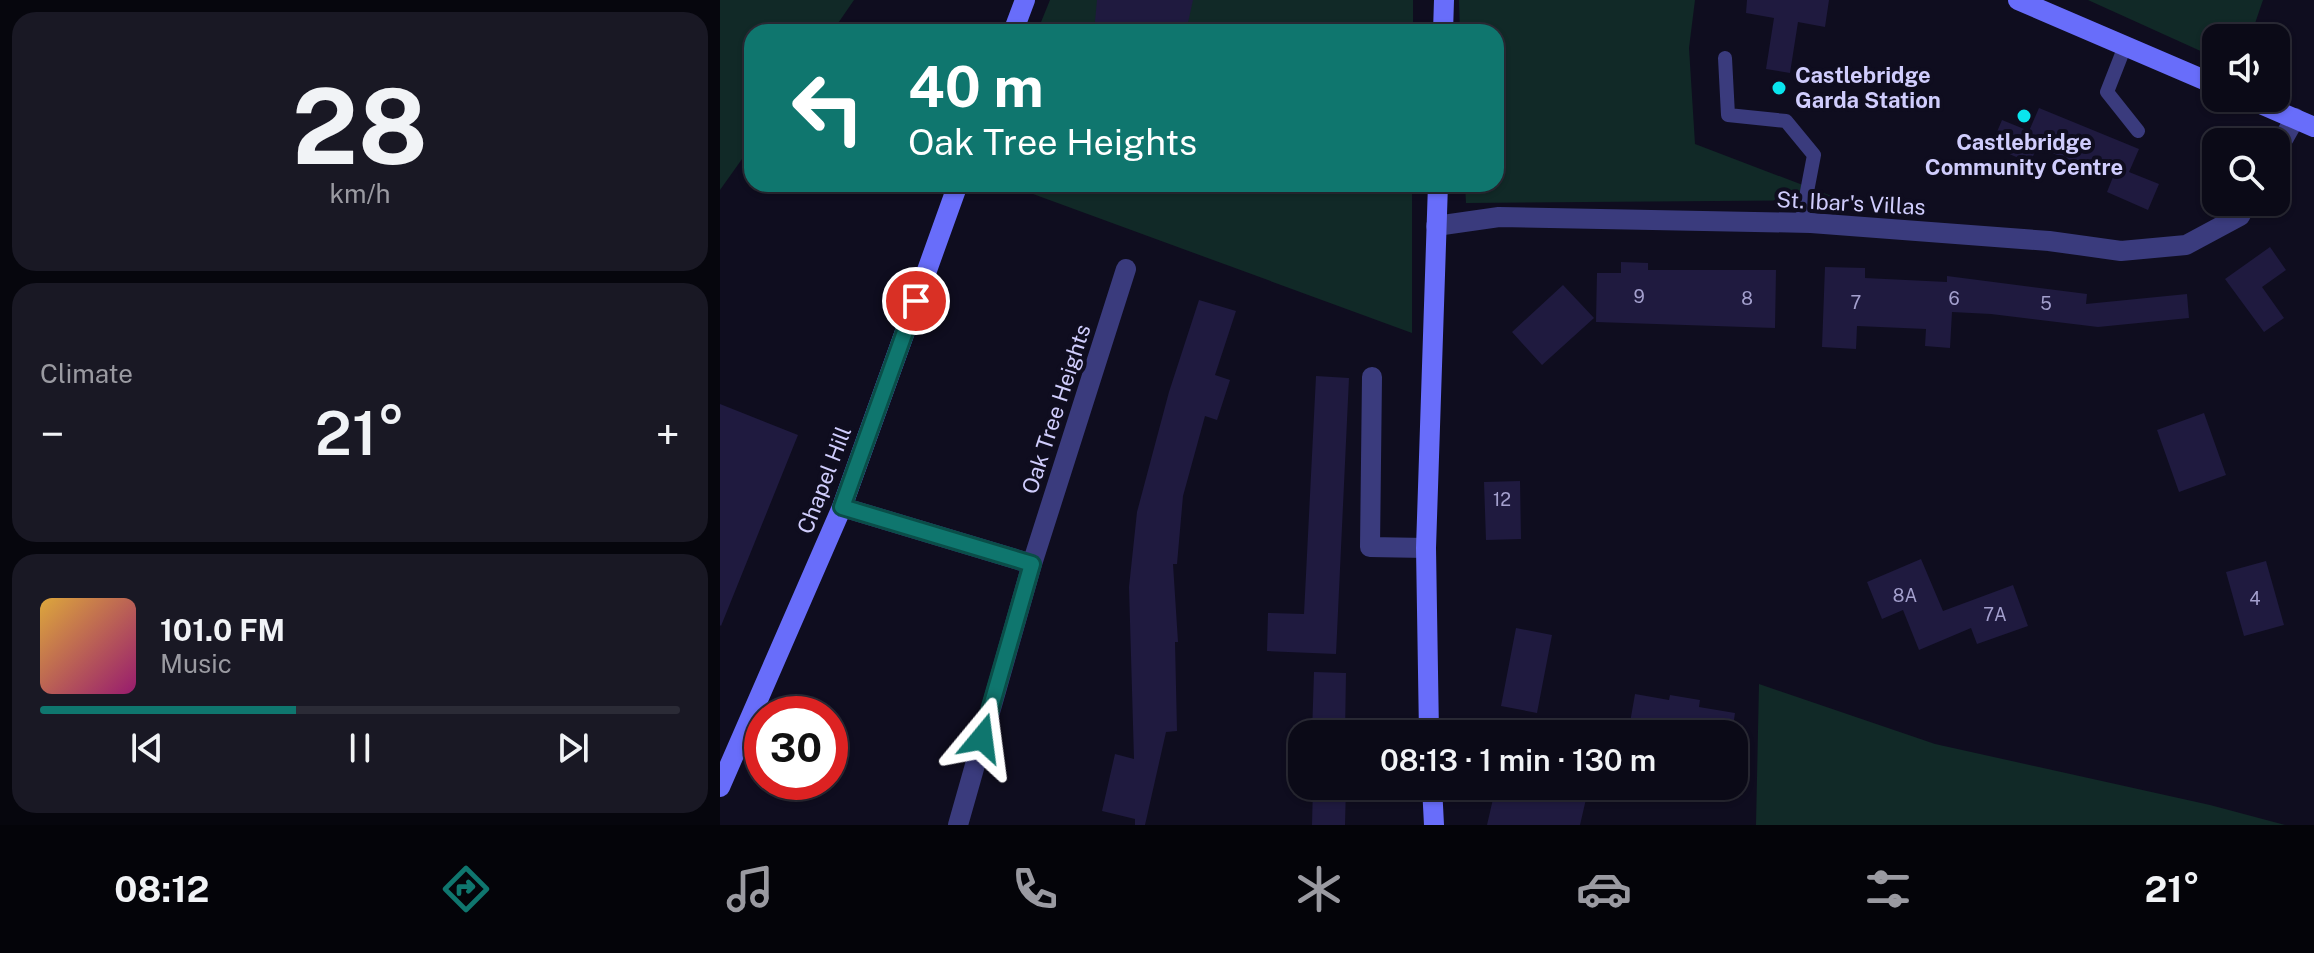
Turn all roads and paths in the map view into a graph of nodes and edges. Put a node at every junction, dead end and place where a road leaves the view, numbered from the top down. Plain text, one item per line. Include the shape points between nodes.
1 (1025, 0) edge
2 (1444, 0) edge
3 (2018, 0) edge
4 (1016, 24) edge
5 (1443, 24) edge
6 (2125, 46) junction
7 (1725, 58) dead end
8 (2202, 79) edge
9 (2279, 112) edge
10 (2304, 123) edge
11 (2138, 131) dead end
12 (2290, 138) edge
13 (955, 192) edge
14 (1438, 192) edge
15 (2240, 216) edge
16 (1801, 223) junction
17 (1436, 226) junction
18 (1126, 269) dead end
19 (1372, 377) dead end
20 (842, 507) junction
21 (1426, 548) junction
22 (1032, 564) junction
23 (1429, 720) edge
24 (720, 786) edge
25 (1433, 800) edge
26 (958, 825) edge
27 (1434, 825) edge

1 - 4 street
2 - 5 street
3 - 6 street
6 - 8 street
6 - 11 lane via 2107,92
7 - 16 lane via 1728,115 1786,121 1814,155
9 - 10 street
10 - 12 street
13 - 20 street, Chapel Hill
14 - 17 street
15 - 16 street, St. Ibar's Villas via 2186,245 2121,251
16 - 17 street, St. Ibar's Villas via 1499,217
17 - 21 street
18 - 22 street, Oak Tree Heights
19 - 21 street via 1370,547
20 - 22 street
20 - 24 street, Chapel Hill
21 - 23 street
22 - 26 street, Oak Tree Heights
25 - 27 street

